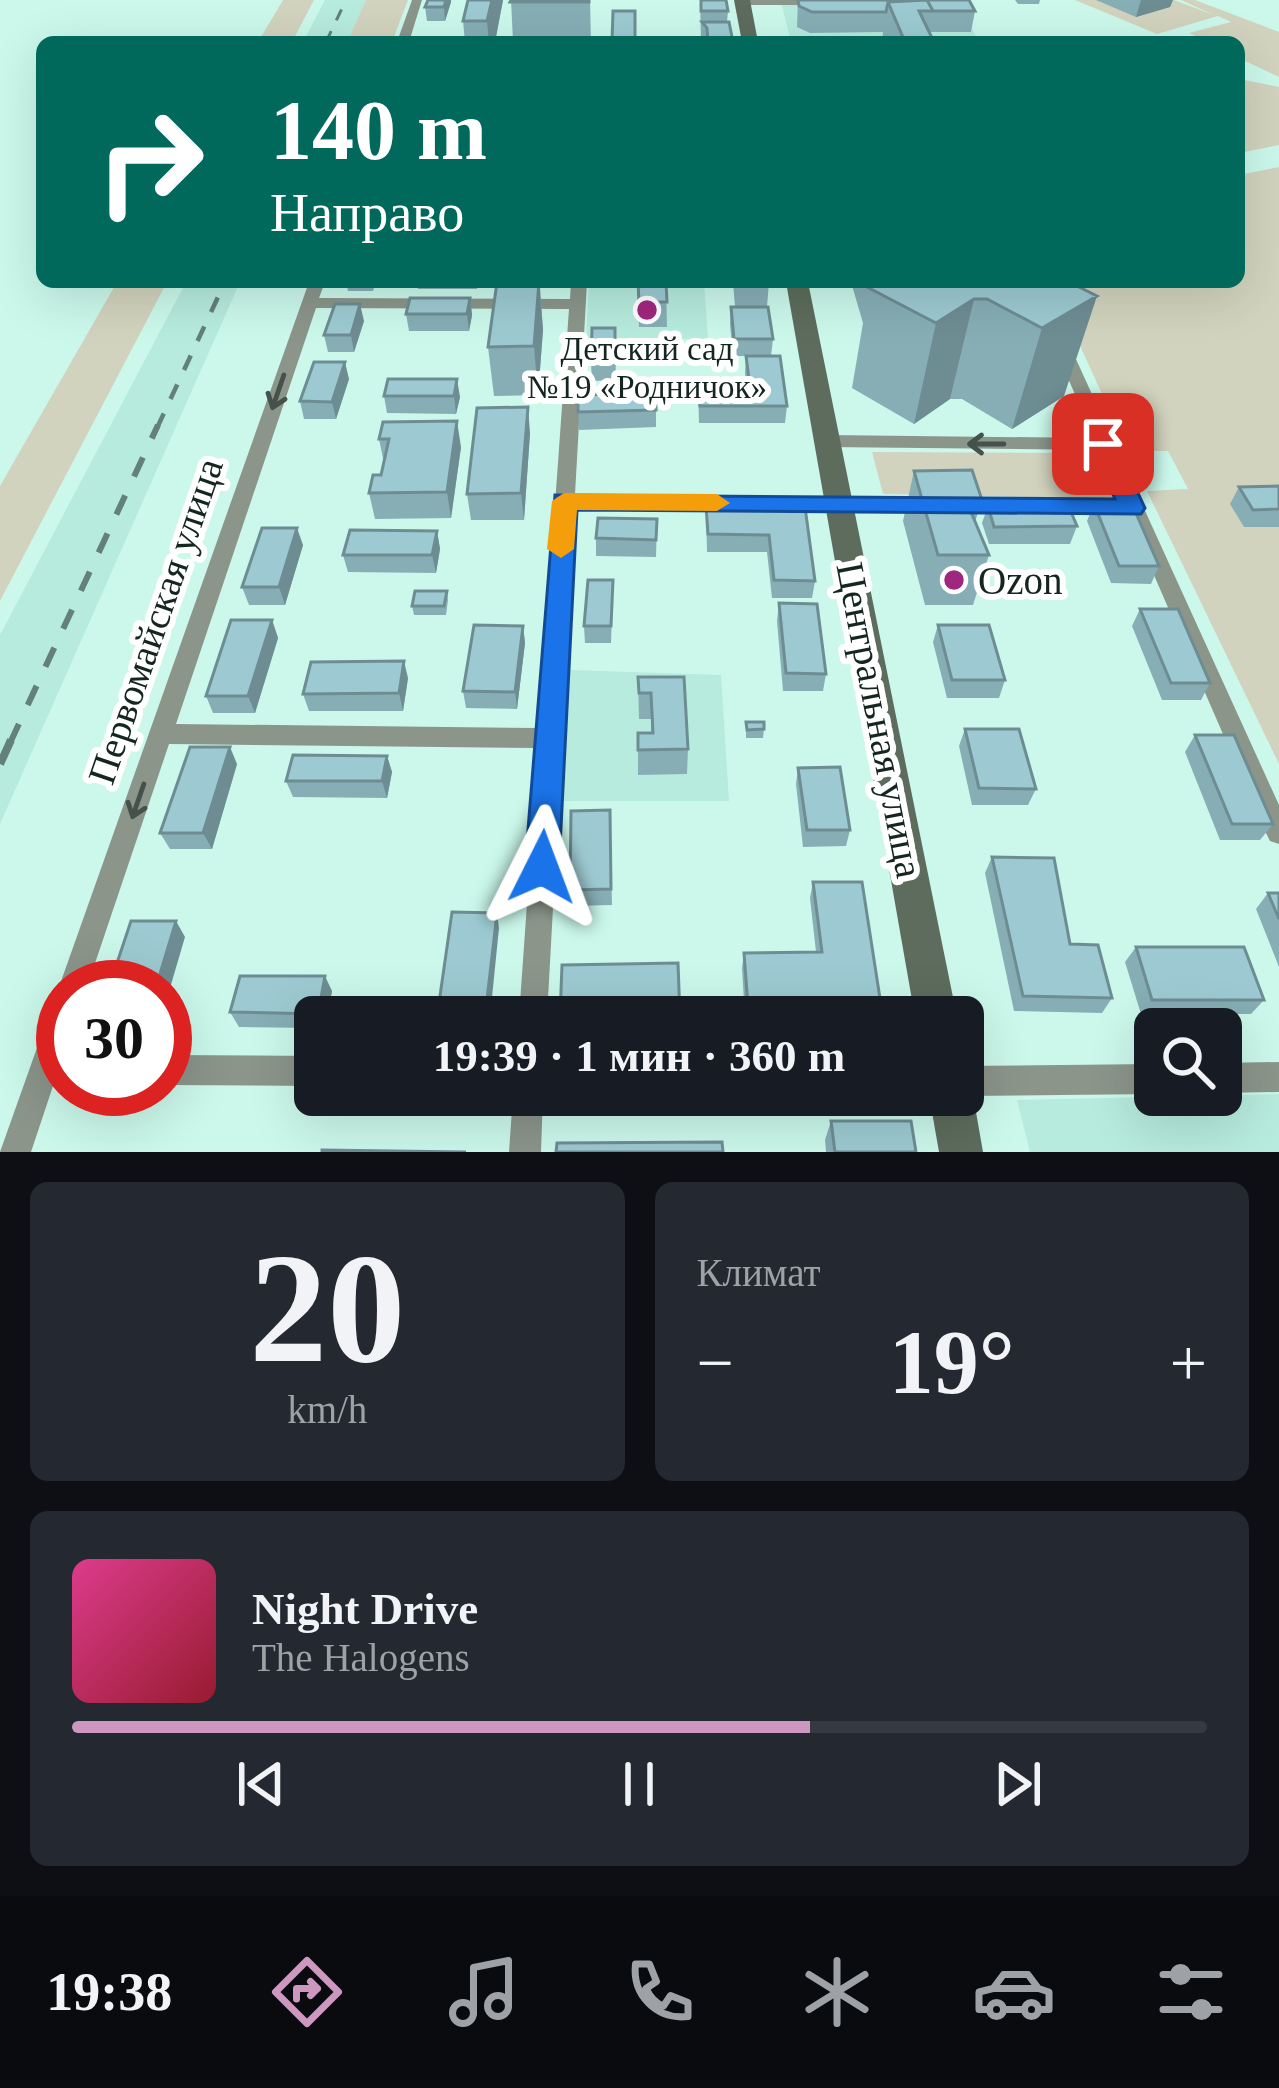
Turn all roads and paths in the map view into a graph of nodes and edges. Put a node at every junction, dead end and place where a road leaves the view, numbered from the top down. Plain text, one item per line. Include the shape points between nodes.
1 (417, 0) edge
2 (742, 1) edge
3 (842, 2) edge
4 (405, 36) edge
5 (749, 36) edge
6 (798, 288) edge
7 (313, 292) edge
8 (578, 293) edge
9 (1052, 322) edge
10 (827, 441) junction
11 (1103, 444) junction
12 (564, 501) junction
13 (838, 504) junction
14 (1132, 508) junction
15 (162, 734) junction
16 (549, 738) junction
17 (1279, 833) edge
18 (82, 960) edge
19 (534, 996) edge
20 (933, 996) edge
21 (192, 1070) edge
22 (294, 1071) edge
23 (1279, 1077) edge
24 (1242, 1078) edge
25 (1134, 1079) edge
26 (984, 1081) edge
27 (36, 1107) edge
28 (527, 1116) edge
29 (955, 1116) edge
30 (15, 1152) edge
31 (525, 1152) edge
32 (962, 1152) edge

1 - 4 street
2 - 3 street
2 - 5 main road
6 - 10 main road, Центральная улица
7 - 8 street
7 -> 15 street, Первомайская улица
8 - 12 street
9 - 11 street
11 -> 10 street
10 - 13 main road, Центральная улица
11 - 14 street
12 - 13 street
12 - 16 street
13 - 14 street
13 - 20 main road, Центральная улица
14 - 17 street
15 - 16 street
15 -> 18 street, Первомайская улица
16 - 19 street
21 - 22 street
23 - 24 street
25 - 26 street
27 - 30 street
28 - 31 street
29 - 32 main road

